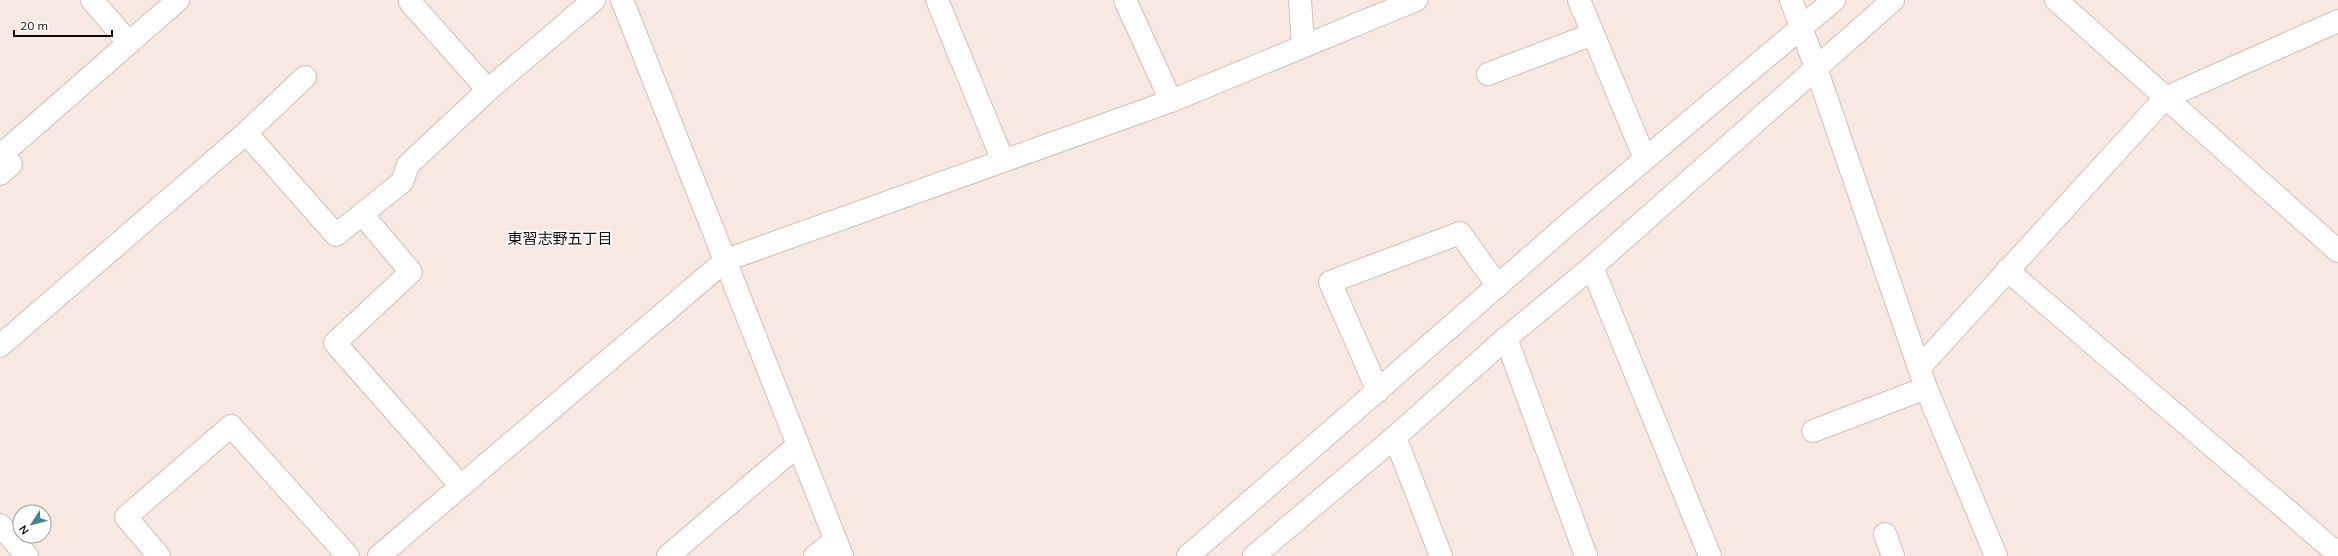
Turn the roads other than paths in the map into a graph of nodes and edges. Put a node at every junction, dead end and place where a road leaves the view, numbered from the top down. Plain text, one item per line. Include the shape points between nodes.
1 (92, 0) edge
2 (178, 0) edge
3 (412, 0) edge
4 (594, 0) edge
5 (622, 0) edge
6 (937, 0) edge
7 (1126, 0) edge
8 (1300, 0) edge
9 (1416, 0) edge
10 (1579, 0) edge
11 (1791, 0) edge
12 (1834, 0) edge
13 (1893, 0) edge
14 (2056, 0) edge
15 (2338, 21) edge
16 (1802, 29) junction
17 (1593, 34) junction
18 (129, 43) junction
19 (1303, 46) junction
20 (1816, 68) junction
21 (1488, 74) dead end
22 (305, 77) dead end
23 (488, 90) junction
24 (2165, 98) junction
25 (1170, 101) junction
26 (246, 133) junction
27 (1645, 159) junction
28 (1, 160) edge
29 (1003, 161) junction
30 (362, 214) junction
31 (2335, 245) edge
32 (726, 260) junction
33 (1592, 267) junction
34 (2007, 270) junction
35 (1498, 286) junction
36 (1506, 338) junction
37 (0, 346) edge
38 (1920, 367) junction
39 (1926, 388) junction
40 (1378, 391) junction
41 (1813, 431) dead end
42 (1395, 437) junction
43 (797, 446) junction
44 (461, 486) junction
45 (0, 525) edge
46 (1885, 534) dead end
47 (838, 548) edge
48 (2329, 553) edge
49 (27, 556) edge
50 (159, 556) edge
51 (348, 556) edge
52 (379, 556) edge
53 (668, 556) edge
54 (815, 556) edge
55 (1188, 556) edge
56 (1254, 556) edge
57 (1441, 556) edge
58 (1586, 556) edge
59 (1710, 556) edge
60 (1893, 556) edge
61 (1996, 556) edge

1 - 18 street
2 - 18 street
3 - 23 street via 410,2
4 - 23 street
5 - 32 street
6 - 29 street
7 - 25 street
8 - 19 street
9 - 19 street
10 - 17 street
11 - 16 street
12 - 16 street
13 - 20 street
14 - 24 street
15 - 24 street
16 - 20 street
16 - 27 street
17 - 21 street
17 - 27 street
18 - 28 street
19 - 25 street
20 - 33 street
20 - 38 street
22 - 26 street
23 - 30 street via 408,166 402,182
24 - 31 street
24 - 34 street
25 - 29 street
26 - 30 street via 336,235
26 - 37 street
27 - 35 street
29 - 32 street
30 - 44 street via 411,272 335,343
32 - 43 street
32 - 44 street
33 - 36 street
33 - 59 street
34 - 38 street
34 - 48 street
35 - 40 street
35 - 40 street via 1460,233 1330,282
36 - 42 street
36 - 58 street
38 - 39 street
39 - 41 street
39 - 61 street
40 - 55 street
42 - 56 street
42 - 57 street
43 - 47 street
43 - 53 street
44 - 52 street
45 - 49 street
46 - 60 street
47 - 54 street
50 - 51 street via 126,517 231,426

